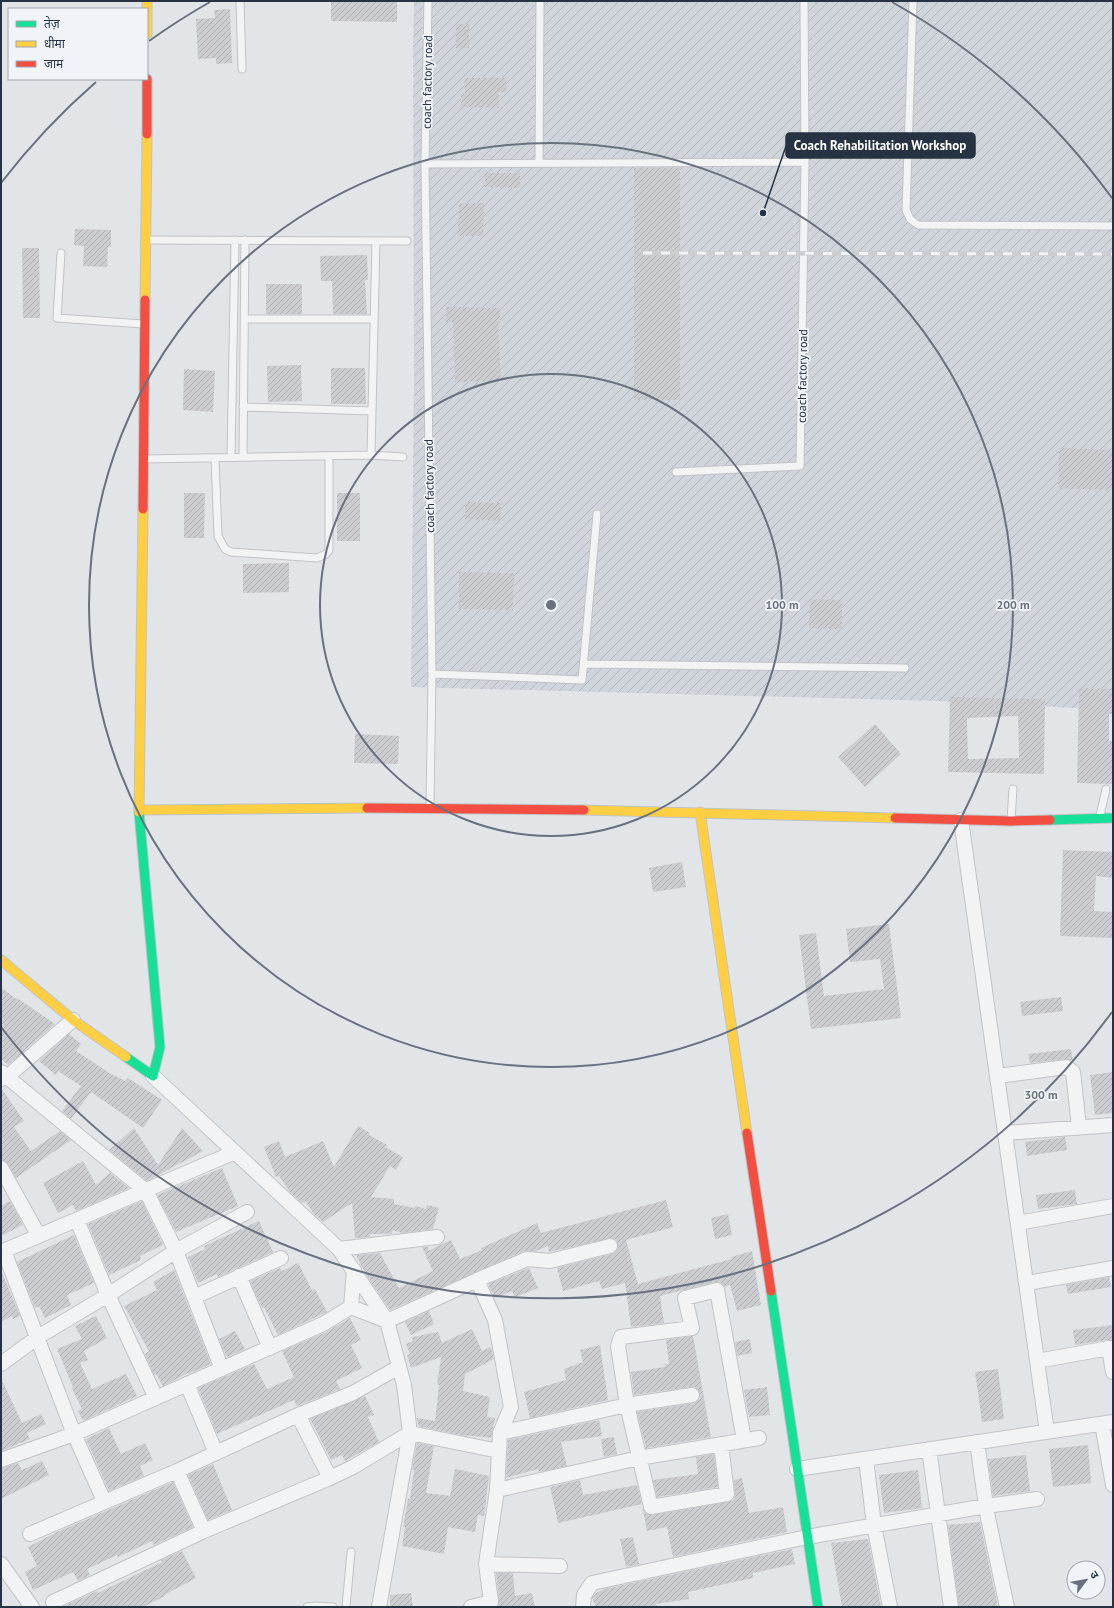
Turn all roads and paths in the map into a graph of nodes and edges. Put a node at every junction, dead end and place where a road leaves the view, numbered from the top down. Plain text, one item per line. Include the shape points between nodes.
1 (240, 1) edge
2 (428, 1) edge
3 (540, 1) edge
4 (804, 1) edge
5 (913, 1) edge
6 (242, 69) dead end
7 (147, 80) edge
8 (805, 162) junction
9 (539, 163) junction
10 (425, 164) junction
11 (1113, 226) edge
12 (146, 240) junction
13 (234, 240) junction
14 (245, 240) junction
15 (376, 241) junction
16 (407, 241) dead end
17 (61, 253) dead end
18 (245, 319) junction
19 (374, 319) junction
20 (145, 324) junction
21 (243, 406) junction
22 (372, 412) junction
23 (371, 455) junction
24 (329, 456) junction
25 (231, 457) junction
26 (403, 457) dead end
27 (215, 458) junction
28 (243, 458) junction
29 (144, 459) junction
30 (676, 472) dead end
31 (597, 514) dead end
32 (584, 664) junction
33 (905, 668) dead end
34 (432, 674) junction
35 (1013, 788) dead end
36 (1106, 789) dead end
37 (430, 808) junction
38 (139, 810) junction
39 (700, 812) junction
40 (1100, 818) junction
41 (1113, 818) edge
42 (961, 820) junction
43 (1011, 821) junction
44 (1, 960) edge
45 (73, 1020) junction
46 (3, 1076) edge
47 (153, 1076) junction
48 (998, 1076) junction
49 (1113, 1125) edge
50 (1078, 1127) junction
51 (1006, 1133) junction
52 (235, 1152) junction
53 (1, 1168) edge
54 (146, 1191) junction
55 (1113, 1206) edge
56 (247, 1212) dead end
57 (77, 1220) junction
58 (1018, 1223) junction
59 (39, 1236) junction
60 (437, 1237) dead end
61 (610, 1246) dead end
62 (357, 1247) junction
63 (339, 1249) junction
64 (2, 1251) edge
65 (176, 1251) junction
66 (281, 1258) dead end
67 (1113, 1268) edge
68 (353, 1271) junction
69 (239, 1276) junction
70 (477, 1280) junction
71 (1026, 1283) junction
72 (108, 1295) junction
73 (194, 1296) junction
74 (351, 1307) junction
75 (387, 1321) junction
76 (38, 1337) junction
77 (270, 1348) junction
78 (1038, 1361) junction
79 (1, 1364) edge
80 (399, 1367) junction
81 (222, 1369) junction
82 (1113, 1372) edge
83 (187, 1384) junction
84 (692, 1395) dead end
85 (156, 1398) junction
86 (627, 1405) junction
87 (298, 1415) junction
88 (1107, 1423) edge
89 (1047, 1432) junction
90 (410, 1433) junction
91 (500, 1433) junction
92 (74, 1434) junction
93 (759, 1438) dead end
94 (744, 1440) junction
95 (977, 1442) junction
96 (721, 1444) junction
97 (929, 1449) junction
98 (499, 1451) junction
99 (1, 1452) edge
100 (216, 1452) junction
101 (639, 1458) junction
102 (866, 1459) junction
103 (797, 1469) junction
104 (177, 1471) junction
105 (330, 1478) junction
106 (1113, 1485) edge
107 (497, 1490) junction
108 (1037, 1499) dead end
109 (104, 1501) junction
110 (986, 1506) junction
111 (938, 1514) junction
112 (874, 1525) junction
113 (204, 1531) junction
114 (30, 1534) dead end
115 (807, 1536) junction
116 (351, 1552) dead end
117 (1, 1564) edge
118 (486, 1564) junction
119 (560, 1566) dead end
120 (53, 1602) dead end
121 (32, 1607) edge
122 (307, 1607) edge
123 (333, 1607) edge
124 (346, 1607) edge
125 (379, 1607) edge
126 (471, 1607) edge
127 (583, 1607) edge
128 (818, 1607) edge
129 (890, 1607) edge
130 (951, 1607) edge
131 (1007, 1607) edge

1 - 6 lane
2 - 10 lane, coach factory road
3 - 9 lane
4 - 8 lane, coach factory road
5 - 11 lane via 906,210 910,219 918,225
7 - 12 street
8 - 9 lane
8 - 30 lane, coach factory road via 800,466
9 - 10 lane
10 - 34 lane, coach factory road
12 - 13 lane
12 - 20 street
13 - 14 lane
13 - 25 lane
14 - 15 lane
14 - 18 lane
15 - 16 lane
15 - 19 lane
17 - 20 lane via 57,318
18 - 19 lane
18 - 21 lane
19 - 22 lane
20 - 29 street
21 - 22 lane
21 - 28 lane
22 - 23 lane
23 - 24 lane
23 - 26 lane
24 - 27 lane via 329,550 316,558 231,552 225,549 218,536
24 - 28 lane
25 - 27 lane
25 - 28 lane
27 - 29 lane
29 - 38 street
31 - 32 lane
32 - 33 lane
32 - 34 lane via 582,680
34 - 37 lane, coach factory road
35 - 43 lane
36 - 40 lane
37 - 38 street
37 - 39 street
38 - 47 street via 160,1047
39 - 42 street
39 - 103 street
40 - 41 street
40 - 43 street
42 - 43 street
42 - 48 street
44 - 45 street
45 - 46 street
45 - 47 street
46 - 54 street
47 - 52 street
48 - 50 street via 1066,1067 1073,1072
48 - 51 street
49 - 50 street
50 - 51 street
51 - 58 street
52 - 54 street
52 - 63 street
53 - 59 street
54 - 57 street
54 - 65 street
55 - 58 street
56 - 65 street
57 - 59 street
57 - 72 street
58 - 71 street
59 - 64 street
60 - 62 street
61 - 70 street via 550,1261 527,1259
62 - 63 street
62 - 68 street
63 - 68 street
64 - 76 street
65 - 72 street
65 - 73 street
66 - 69 street
67 - 71 street
68 - 74 street
68 - 75 street
69 - 73 street
69 - 77 street
70 - 75 street
70 - 91 street via 495,1320 511,1407
71 - 78 street
72 - 76 street
72 - 85 street
73 - 81 street
74 - 75 street
74 - 77 street via 322,1324
75 - 80 street
76 - 79 street
76 - 92 street
77 - 81 street
78 - 82 street via 1108,1348
78 - 89 street
80 - 87 street via 353,1393
80 - 90 street
81 - 83 street
83 - 85 street
83 - 100 street
84 - 86 street
85 - 92 street
86 - 91 street
86 - 94 street via 618,1346 622,1337 692,1328 685,1298 717,1290
86 - 101 street
87 - 100 street
87 - 105 street
88 - 89 street
88 - 106 street
89 - 95 street
90 - 98 street
90 - 105 street
90 - 125 street
91 - 98 street
92 - 99 street
92 - 109 street
93 - 94 street
94 - 96 street
95 - 97 street
95 - 110 street
96 - 101 street
96 - 101 street via 727,1494 653,1508 650,1505
97 - 102 street
97 - 111 street
98 - 107 street
100 - 104 street
101 - 107 street
102 - 103 street
102 - 112 street
103 - 115 street
104 - 109 street
104 - 113 street
105 - 113 street
107 - 118 street
108 - 110 street
109 - 114 street
110 - 111 street
110 - 131 street
111 - 112 street
111 - 130 street
112 - 115 street
112 - 129 street
113 - 120 street
115 - 127 street via 592,1583 584,1595
115 - 128 street
116 - 124 lane
117 - 121 street
118 - 119 street
118 - 126 street via 491,1602
122 - 123 lane

